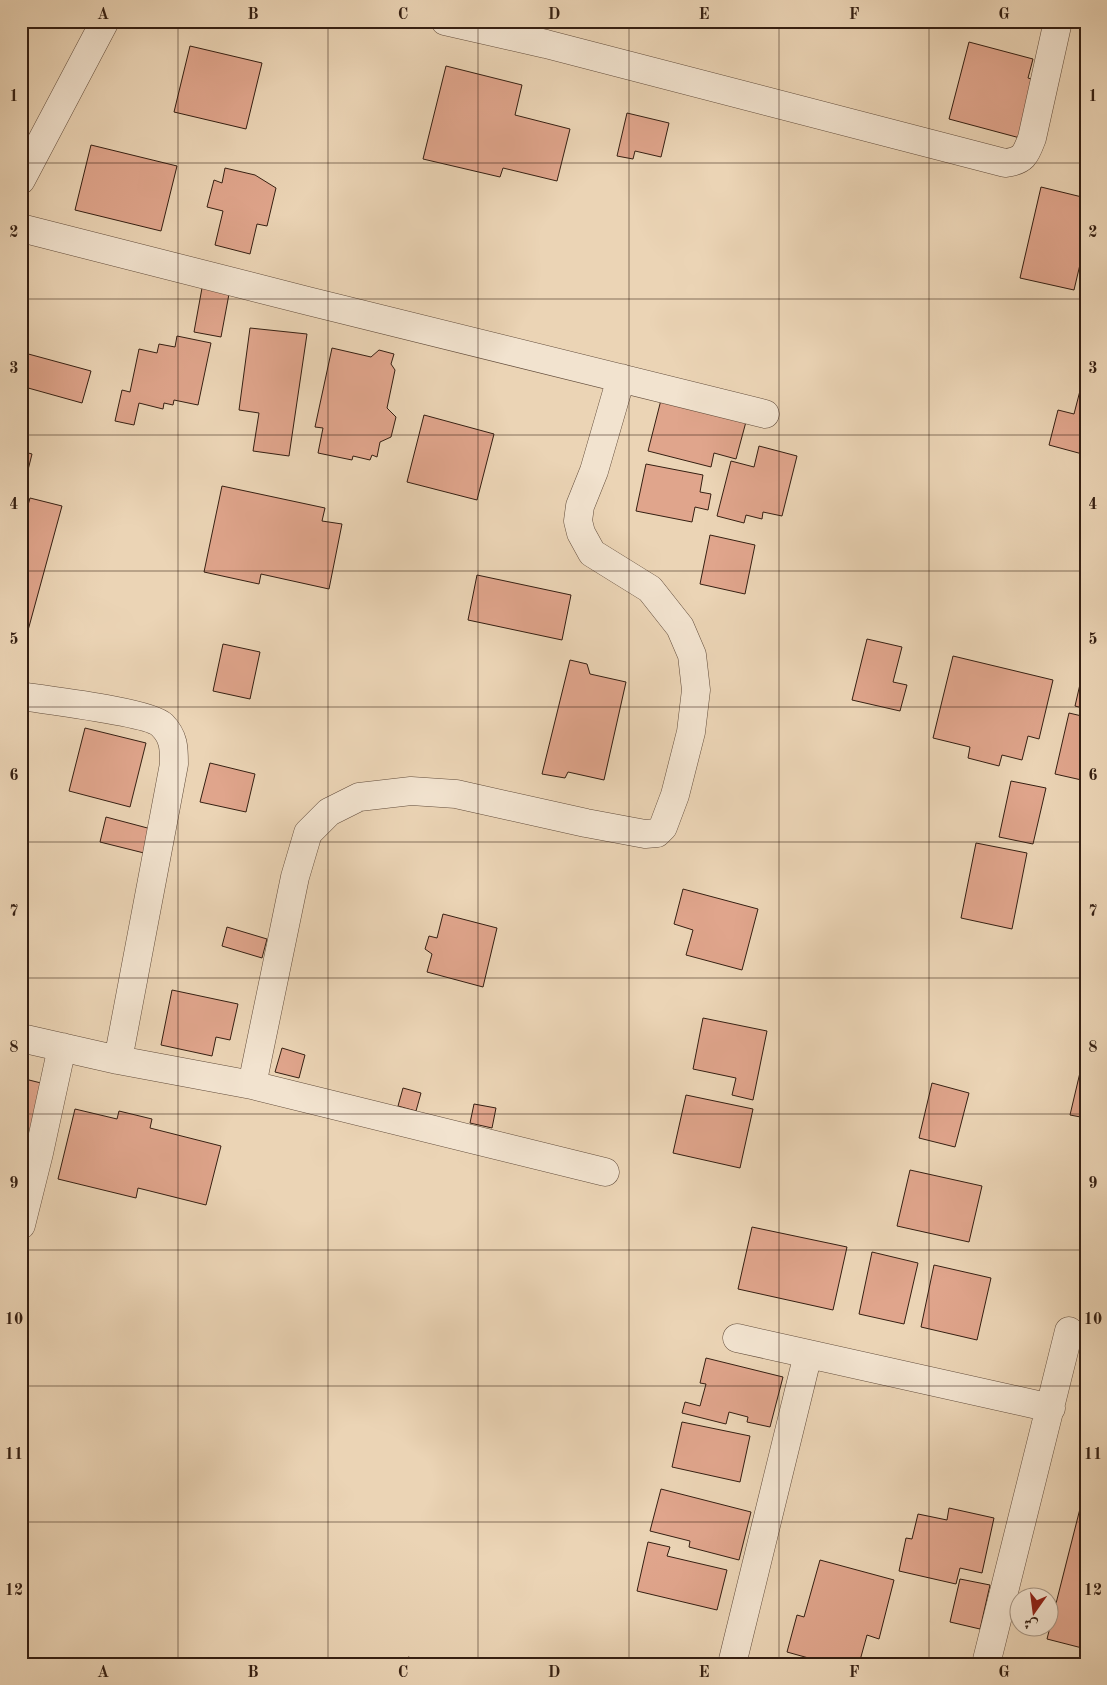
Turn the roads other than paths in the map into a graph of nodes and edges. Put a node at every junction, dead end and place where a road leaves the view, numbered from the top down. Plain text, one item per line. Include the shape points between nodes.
1 (105, 21) edge
2 (445, 21) edge
3 (1058, 21) edge
4 (21, 180) edge
5 (21, 228) edge
6 (621, 378) junction
7 (765, 414) dead end
8 (21, 696) edge
9 (21, 1038) edge
10 (62, 1047) junction
11 (118, 1060) junction
12 (252, 1085) junction
13 (605, 1172) dead end
14 (21, 1225) edge
15 (1069, 1331) dead end
16 (737, 1338) dead end
17 (808, 1354) junction
18 (1050, 1408) junction
19 (732, 1664) edge
20 (986, 1664) edge

1 - 4 street
2 - 3 street via 546,44 1005,163 1017,162 1026,154 1032,138
5 - 6 street
6 - 7 street
6 - 12 street via 578,521 592,553 650,589 680,627 692,656 696,690 690,732 675,795 663,827 657,833 645,834 456,794 411,791 358,797 329,812 308,833 295,877
8 - 11 street via 135,714 161,724 174,741 174,764
9 - 10 street
10 - 11 street
10 - 14 street
11 - 12 street
12 - 13 street
15 - 18 street
16 - 17 street
17 - 18 street
17 - 19 street
18 - 20 street

